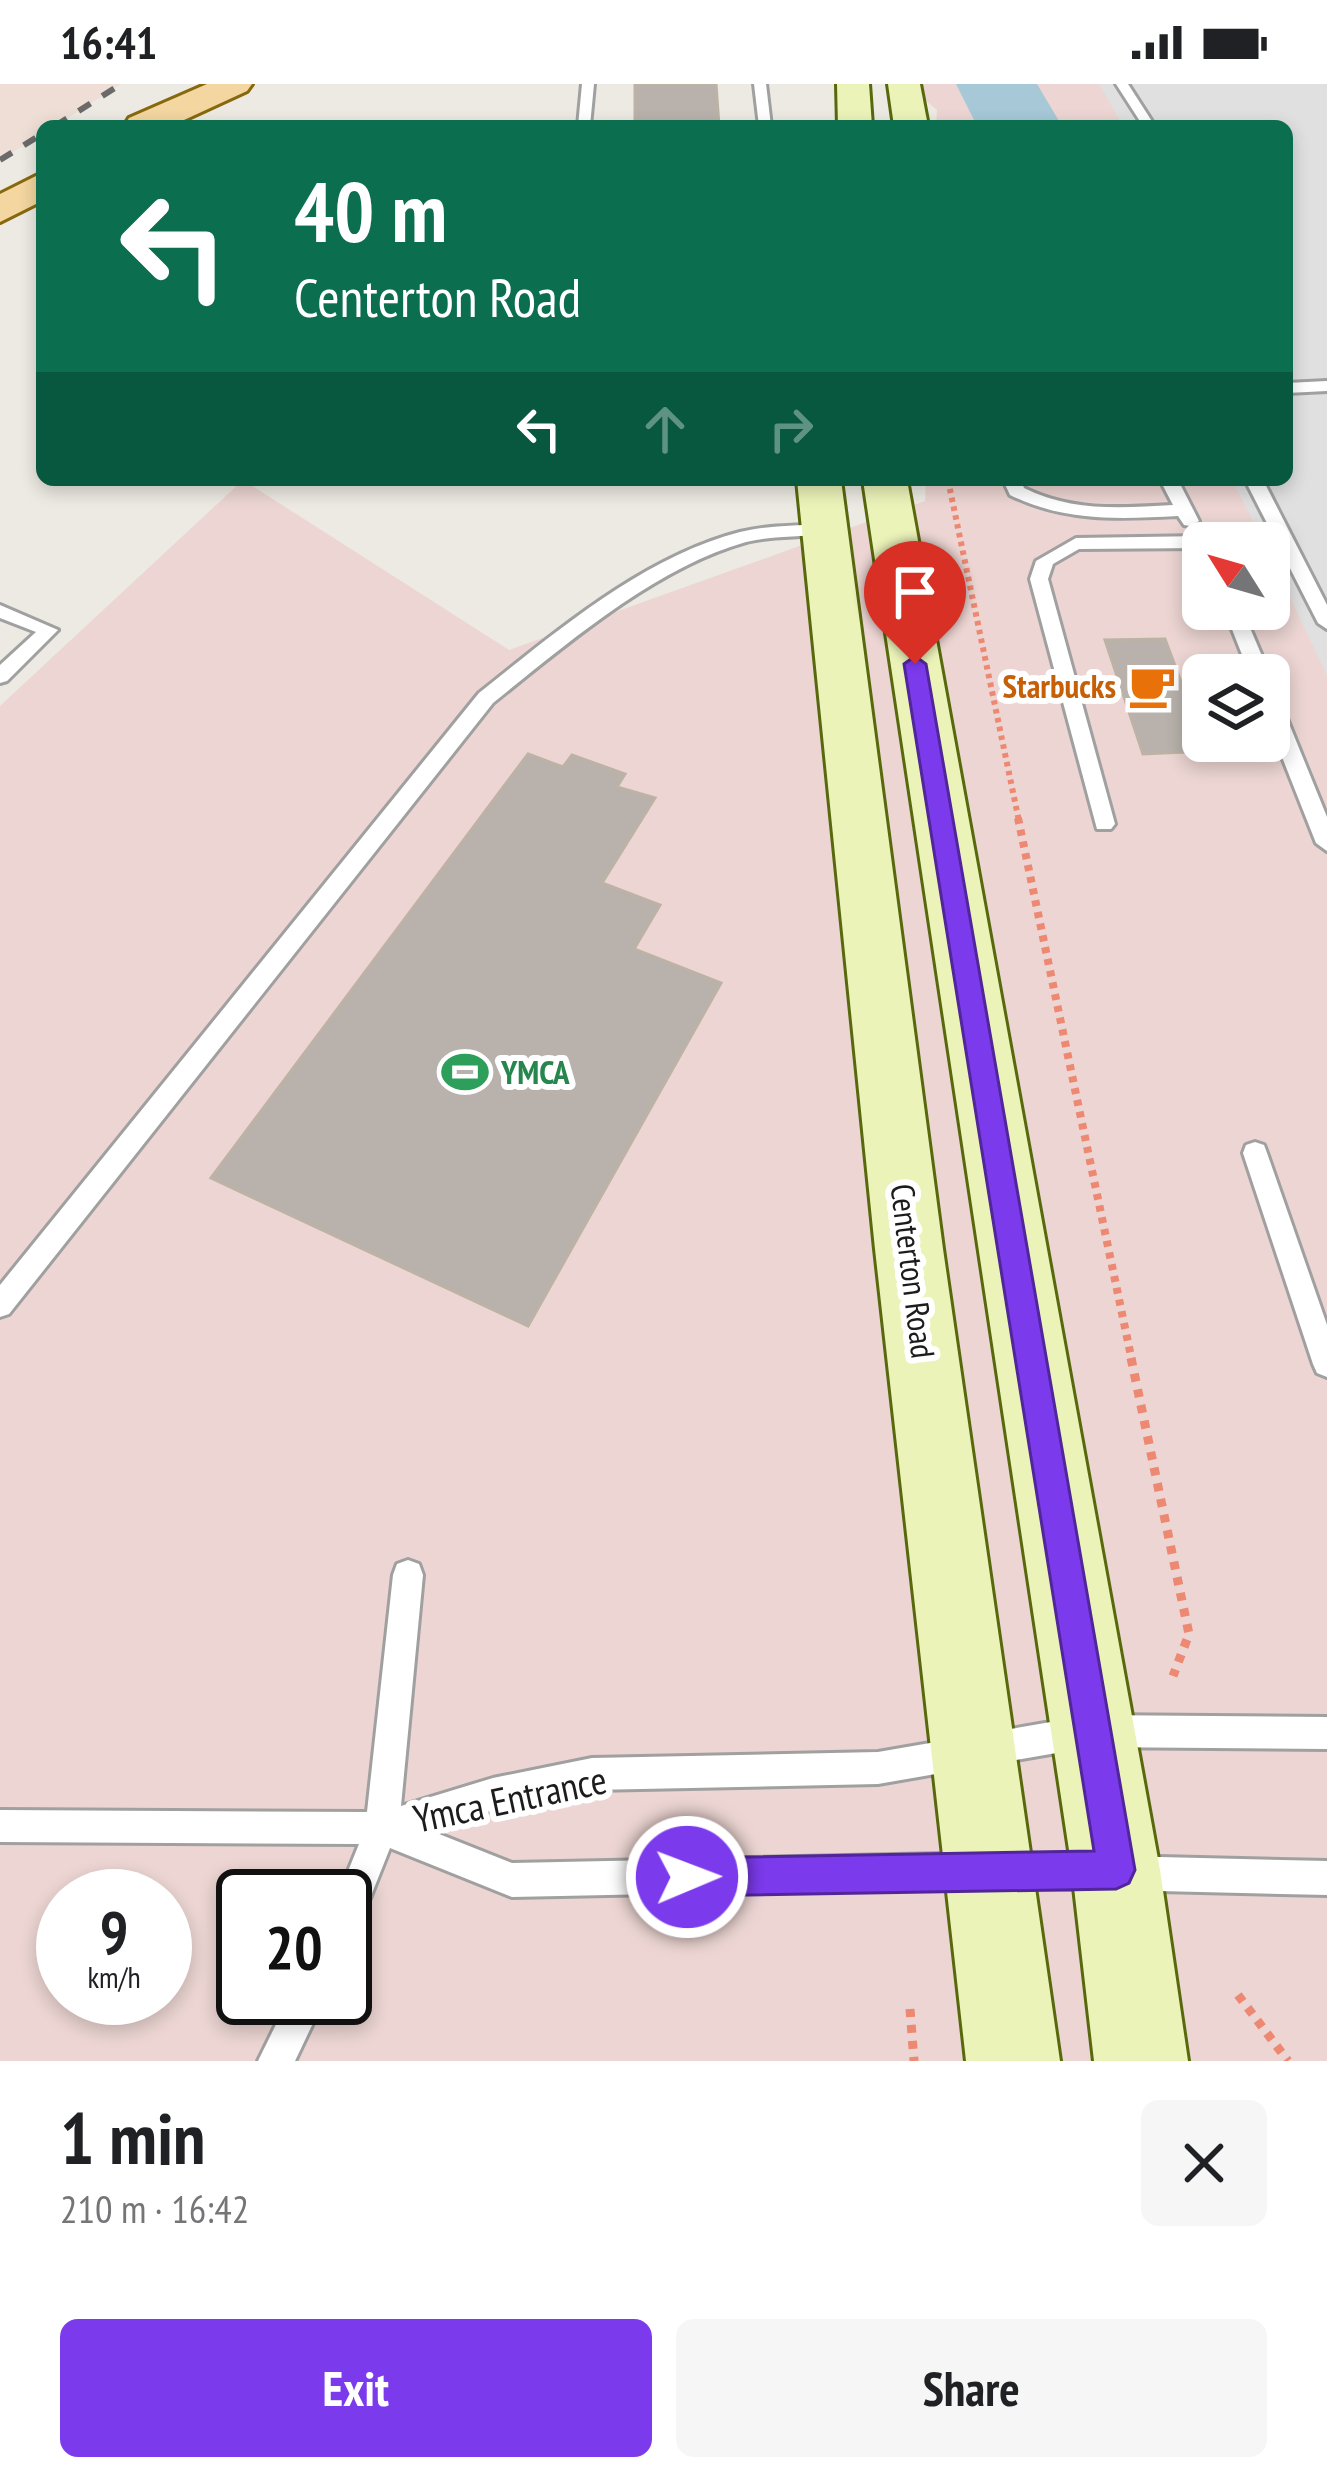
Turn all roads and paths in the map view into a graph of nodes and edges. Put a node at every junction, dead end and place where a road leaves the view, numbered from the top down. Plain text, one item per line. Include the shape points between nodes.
1 (235, 84) edge
2 (588, 84) edge
3 (760, 84) edge
4 (853, 84) edge
5 (904, 84) edge
6 (1122, 84) edge
7 (155, 120) edge
8 (585, 120) edge
9 (764, 120) edge
10 (855, 120) edge
11 (910, 120) edge
12 (1145, 120) edge
13 (1327, 386) edge
14 (1293, 388) edge
15 (886, 486) edge
16 (949, 486) edge
17 (1014, 486) edge
18 (1172, 486) edge
19 (1257, 486) edge
20 (822, 504) edge
21 (1182, 510) junction
22 (1190, 522) edge
23 (1182, 543) edge
24 (0, 611) edge
25 (1327, 622) edge
26 (0, 676) edge
27 (1290, 750) edge
28 (1104, 824) dead end
29 (1327, 843) edge
30 (1255, 1154) dead end
31 (0, 1305) edge
32 (1327, 1364) edge
33 (408, 1575) dead end
34 (1173, 1676) dead end
35 (1091, 1731) junction
36 (1327, 1732) edge
37 (974, 1751) junction
38 (0, 1826) edge
39 (382, 1828) junction
40 (365, 1869) edge
41 (990, 1870) junction
42 (1116, 1870) junction
43 (1327, 1878) edge
44 (1238, 1995) dead end
45 (910, 2008) dead end
46 (294, 2025) edge
47 (276, 2061) edge
48 (914, 2061) edge
49 (1013, 2061) edge
50 (1141, 2061) edge
51 (1288, 2061) edge

1 - 7 main road
2 - 8 lane
3 - 9 lane
4 - 10 main road
5 - 11 main road
6 - 12 lane
13 - 14 lane
15 - 35 main road
16 - 34 path via 1189,1634
17 - 21 lane via 1045,508 1081,514
18 - 21 lane
19 - 25 lane
20 - 31 lane via 706,550 486,698
20 - 37 main road, Centerton Road
21 - 22 lane
23 - 28 lane via 1076,544 1045,561 1039,579
24 - 26 lane via 49,630
27 - 29 lane
30 - 32 lane
33 - 39 lane
35 - 36 lane, Ymca Entrance
35 - 37 lane, Ymca Entrance
35 - 42 main road
37 - 39 lane, Ymca Entrance via 878,1768 592,1774
37 - 41 main road, Centerton Road
38 - 39 lane
39 - 40 lane
39 - 41 lane, Ymca Entrance via 512,1880
41 - 42 lane, Ymca Entrance
41 - 49 main road, Centerton Road
42 - 43 lane, Ymca Entrance
42 - 50 main road
44 - 51 path
45 - 48 path
46 - 47 lane

